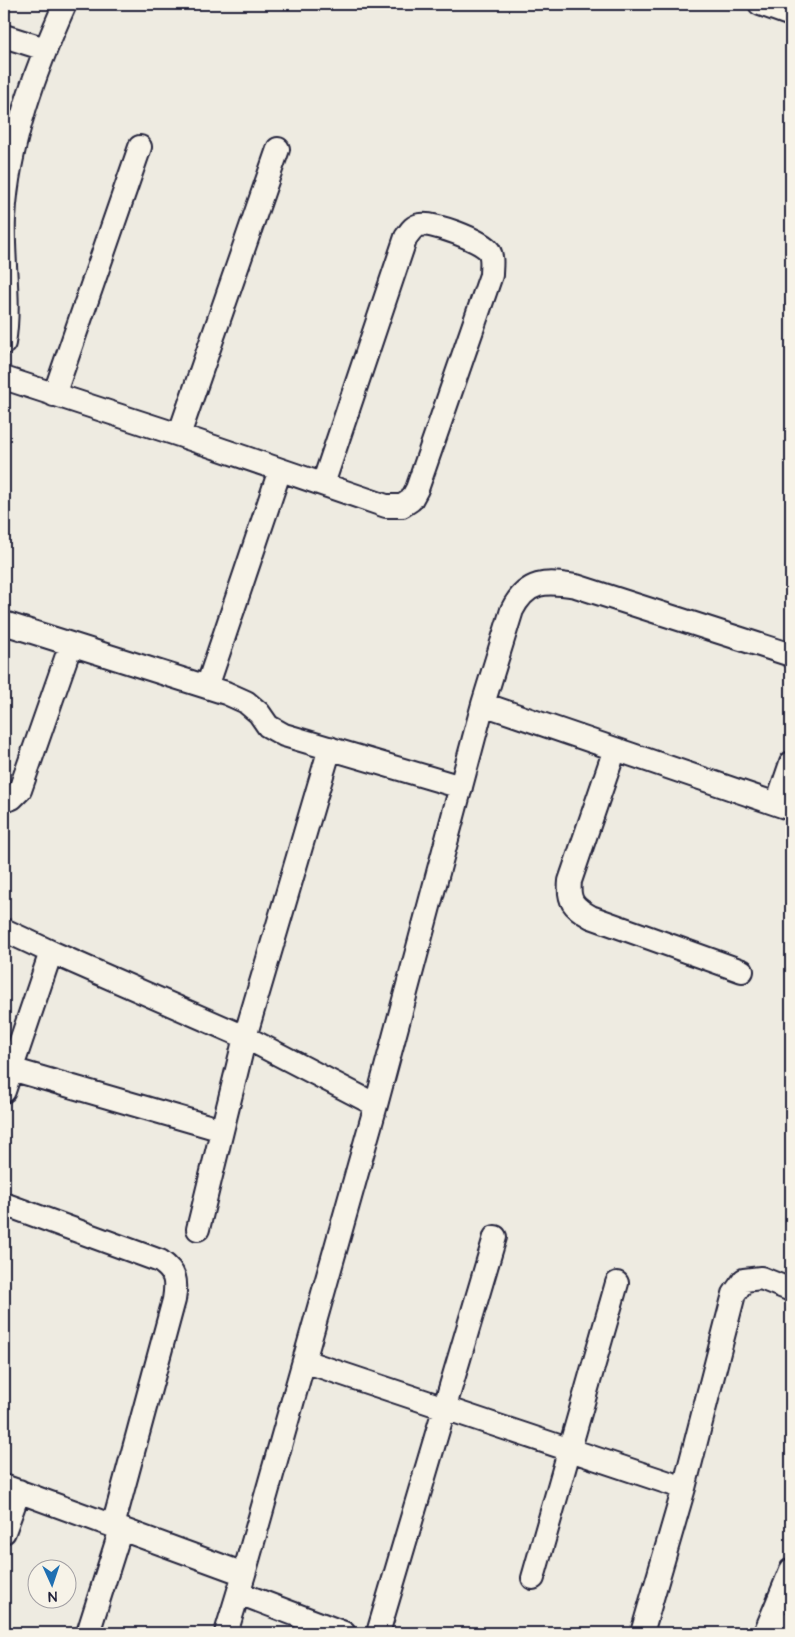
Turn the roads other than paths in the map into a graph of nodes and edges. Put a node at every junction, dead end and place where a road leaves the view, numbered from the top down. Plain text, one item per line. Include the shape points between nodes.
1 (65, 4) edge
2 (760, 4) edge
3 (791, 16) edge
4 (4, 36) edge
5 (45, 49) junction
6 (140, 148) dead end
7 (278, 149) dead end
8 (4, 219) edge
9 (4, 343) edge
10 (4, 378) edge
11 (54, 395) junction
12 (179, 435) junction
13 (280, 470) junction
14 (323, 484) junction
15 (4, 623) edge
16 (71, 644) junction
17 (791, 655) edge
18 (207, 687) junction
19 (483, 704) junction
20 (330, 748) junction
21 (615, 749) junction
22 (791, 763) edge
23 (461, 787) junction
24 (4, 802) edge
25 (784, 806) edge
26 (4, 930) edge
27 (51, 952) junction
28 (742, 971) dead end
29 (245, 1036) junction
30 (11, 1069) junction
31 (4, 1091) edge
32 (376, 1106) junction
33 (222, 1130) junction
34 (4, 1204) edge
35 (198, 1229) dead end
36 (495, 1237) dead end
37 (617, 1282) dead end
38 (791, 1290) edge
39 (304, 1361) junction
40 (445, 1408) junction
41 (569, 1449) junction
42 (684, 1488) junction
43 (11, 1489) edge
44 (117, 1528) junction
45 (4, 1532) edge
46 (791, 1570) edge
47 (532, 1578) dead end
48 (242, 1583) junction
49 (776, 1626) edge
50 (88, 1633) edge
51 (226, 1633) edge
52 (344, 1633) edge
53 (378, 1633) edge
54 (642, 1633) edge

1 - 5 street
2 - 3 street
4 - 5 street
5 - 8 street via 24,108 8,182
6 - 11 street
7 - 12 street
8 - 9 street via 8,320
10 - 11 street
11 - 12 street
12 - 13 street
13 - 14 street
13 - 18 street
14 - 14 street via 386,506 402,506 411,500 491,275 489,251 478,243 433,224 412,228
15 - 16 street
16 - 18 street
16 - 24 street via 20,790
17 - 19 street via 576,586 551,582 532,587 519,596
18 - 20 street via 246,702 268,726 284,735
19 - 21 street
19 - 23 street
20 - 23 street
20 - 29 street
21 - 25 street
21 - 28 street via 570,880 569,894 576,908 591,917
22 - 25 street
23 - 32 street
26 - 27 street
27 - 29 street
27 - 30 street
29 - 32 street
29 - 33 street
30 - 31 street
30 - 33 street
32 - 39 street
33 - 35 street
34 - 44 street via 160,1261 177,1281
36 - 40 street
37 - 41 street
38 - 42 street via 761,1278 744,1280 734,1294
39 - 40 street
39 - 48 street
40 - 41 street
40 - 53 street
41 - 42 street
41 - 47 street
42 - 54 street
43 - 44 street
43 - 45 street
44 - 48 street
44 - 50 street
46 - 49 street
48 - 51 street
48 - 52 street

